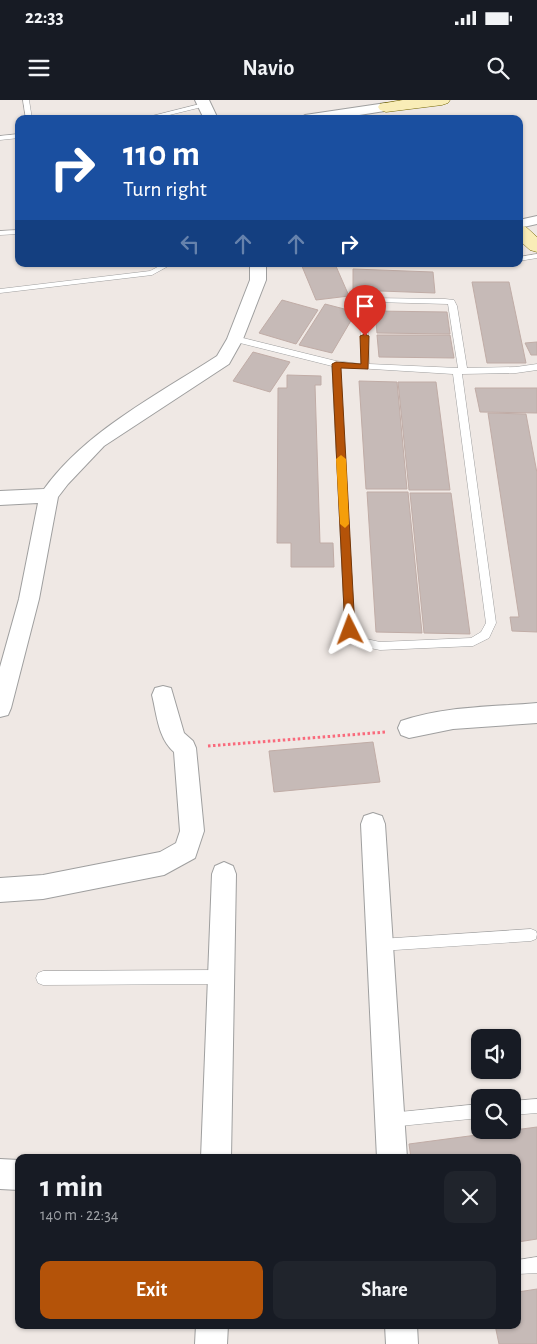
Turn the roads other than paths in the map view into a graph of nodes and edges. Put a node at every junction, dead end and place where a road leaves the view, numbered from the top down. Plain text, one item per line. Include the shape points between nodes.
1 (26, 100) edge
2 (442, 100) edge
3 (203, 102) edge
4 (388, 109) edge
5 (28, 115) edge
6 (157, 115) edge
7 (209, 115) edge
8 (338, 115) edge
9 (15, 136) edge
10 (0, 138) edge
11 (537, 220) edge
12 (523, 223) edge
13 (15, 232) edge
14 (0, 234) edge
15 (523, 235) edge
16 (537, 246) edge
17 (537, 256) edge
18 (523, 258) edge
19 (163, 267) edge
20 (258, 267) edge
21 (0, 291) edge
22 (235, 339) junction
23 (336, 364) junction
24 (365, 367) junction
25 (537, 367) edge
26 (460, 371) junction
27 (49, 496) junction
28 (0, 498) edge
29 (9, 639) edge
30 (163, 695) dead end
31 (0, 708) edge
32 (537, 713) edge
33 (409, 728) road end
34 (373, 824) dead end
35 (224, 874) dead end
36 (0, 890) edge
37 (531, 935) dead end
38 (380, 946) junction
39 (220, 977) junction
40 (44, 978) dead end
41 (537, 1106) edge
42 (521, 1107) edge
43 (471, 1112) edge
44 (390, 1120) junction
45 (216, 1154) edge
46 (392, 1154) edge
47 (0, 1174) edge
48 (15, 1175) edge
49 (537, 1265) edge
50 (521, 1267) edge
51 (212, 1329) edge
52 (401, 1329) edge
53 (211, 1344) edge
54 (402, 1344) edge

1 - 5 lane
2 - 4 street
3 - 6 lane
3 - 7 street
4 - 8 street
9 - 10 lane
11 - 12 street
13 - 14 lane
15 - 16 street
17 - 18 lane
19 - 21 lane via 152,273
20 - 22 street via 258,280
22 - 23 lane
22 - 27 street via 224,360 98,442 61,479
23 - 24 lane
23 - 26 lane via 350,630 360,642 380,646 473,642 485,635 491,623
24 - 26 lane
24 - 26 lane via 364,306 368,302 445,301 453,306
25 - 26 lane
27 - 28 street
27 - 29 street via 30,599
29 - 31 street
30 - 36 street via 174,738 185,748 192,831 186,850 164,863 43,887
32 - 33 street via 453,719
34 - 38 street
35 - 39 street
37 - 38 lane
38 - 44 street
39 - 40 lane
39 - 45 street
41 - 42 lane
43 - 44 lane
44 - 46 street
47 - 48 street
49 - 50 lane
51 - 53 street
52 - 54 street

